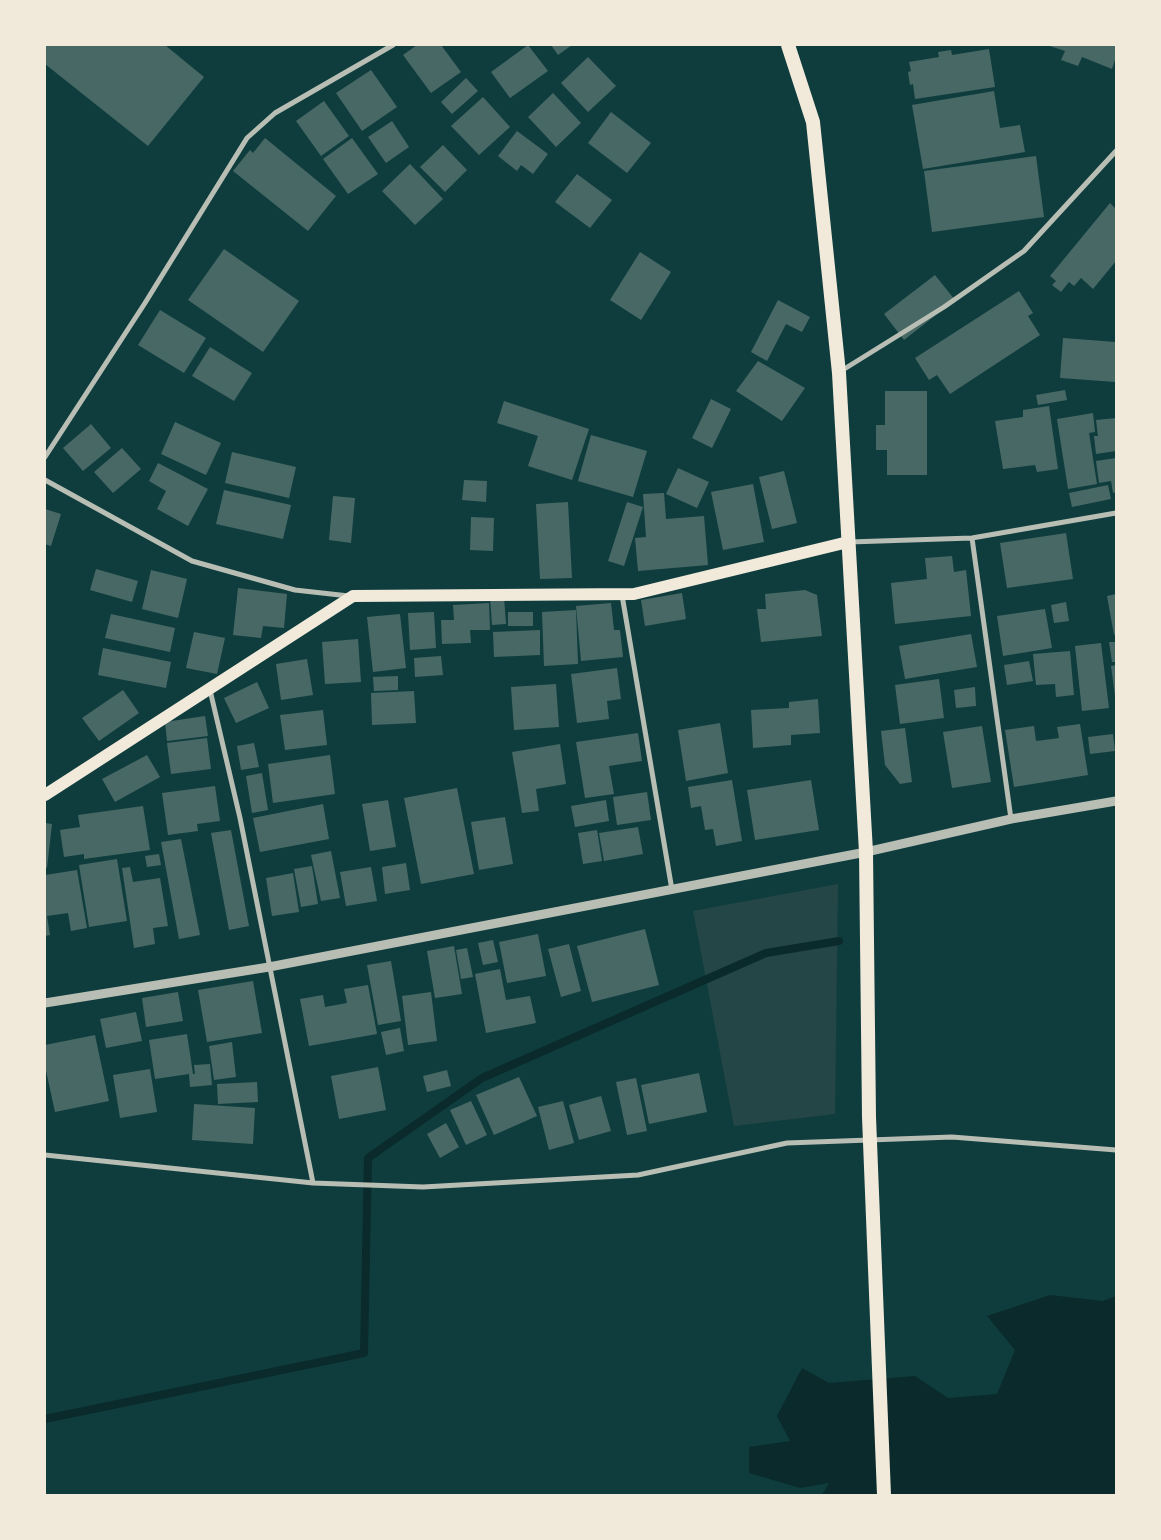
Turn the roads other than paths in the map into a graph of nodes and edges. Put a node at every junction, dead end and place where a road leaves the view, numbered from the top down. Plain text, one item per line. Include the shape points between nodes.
1 (393, 45) edge
2 (788, 45) edge
3 (1116, 151) edge
4 (839, 373) junction
5 (45, 456) edge
6 (45, 480) edge
7 (1116, 513) edge
8 (972, 538) junction
9 (848, 542) junction
10 (622, 594) junction
11 (353, 596) junction
12 (210, 689) junction
13 (45, 795) edge
14 (1116, 801) edge
15 (1011, 819) junction
16 (866, 852) junction
17 (672, 890) junction
18 (269, 967) junction
19 (45, 1003) edge
20 (1116, 1150) edge
21 (45, 1155) edge
22 (313, 1183) junction
23 (884, 1495) edge

1 - 5 street via 274,113 247,138
2 - 4 highway via 813,122
3 - 4 street via 1024,252
4 - 9 highway
6 - 11 street via 192,561 295,590
7 - 8 street
8 - 9 street
8 - 15 street
9 - 10 main road via 634,594
9 - 16 highway
10 - 11 main road
10 - 17 street
11 - 12 main road
12 - 13 main road
12 - 18 street via 240,818
14 - 15 street
15 - 16 street
16 - 17 street
16 - 23 highway via 869,1117
17 - 18 street
18 - 19 street
18 - 22 street
20 - 22 street via 952,1137 787,1143 638,1175 423,1187
21 - 22 street

